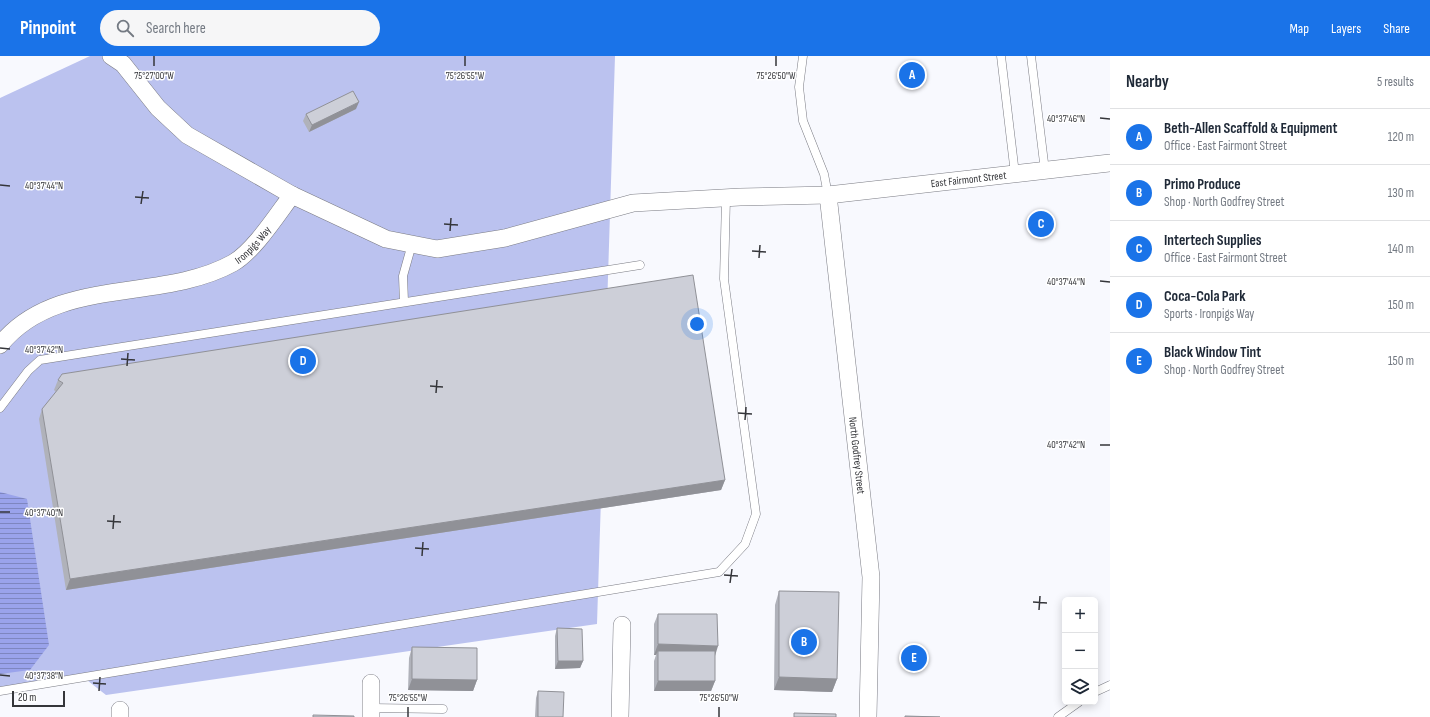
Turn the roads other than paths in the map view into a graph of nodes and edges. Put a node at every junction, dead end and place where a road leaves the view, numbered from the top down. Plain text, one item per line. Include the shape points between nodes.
1 (803, 56) edge
2 (1001, 56) edge
3 (1031, 56) edge
4 (119, 59) edge
5 (1110, 164) edge
6 (1045, 171) junction
7 (1015, 174) junction
8 (292, 195) junction
9 (828, 195) junction
10 (726, 198) junction
11 (412, 244) junction
12 (640, 265) dead end
13 (404, 302) junction
14 (0, 345) edge
15 (0, 408) edge
16 (622, 625) dead end
17 (371, 683) dead end
18 (1110, 685) edge
19 (0, 691) edge
20 (1098, 691) edge
21 (1075, 705) edge
22 (443, 709) dead end
23 (371, 712) edge
24 (620, 717) edge
25 (868, 717) edge
26 (1058, 717) edge

1 - 9 lane via 799,86 803,121 824,174
2 - 7 lane
3 - 6 lane
4 - 8 street via 158,108 187,135
5 - 6 street, East Fairmont Street
6 - 7 street, East Fairmont Street
7 - 9 street, East Fairmont Street
8 - 11 street, East Fairmont Street via 386,239
8 - 14 street, Ironpigs Way via 256,243 234,263 191,280 73,300 41,312 11,331
9 - 10 street, East Fairmont Street
9 - 25 street, North Godfrey Street via 871,577
10 - 11 street, East Fairmont Street via 633,203 505,238 437,248
10 - 19 lane via 724,279 756,514 745,544 719,572
11 - 13 lane via 403,276
12 - 13 lane
13 - 15 lane via 40,360 28,370
16 - 24 street
17 - 23 street
18 - 20 lane
21 - 26 lane
22 - 23 lane

